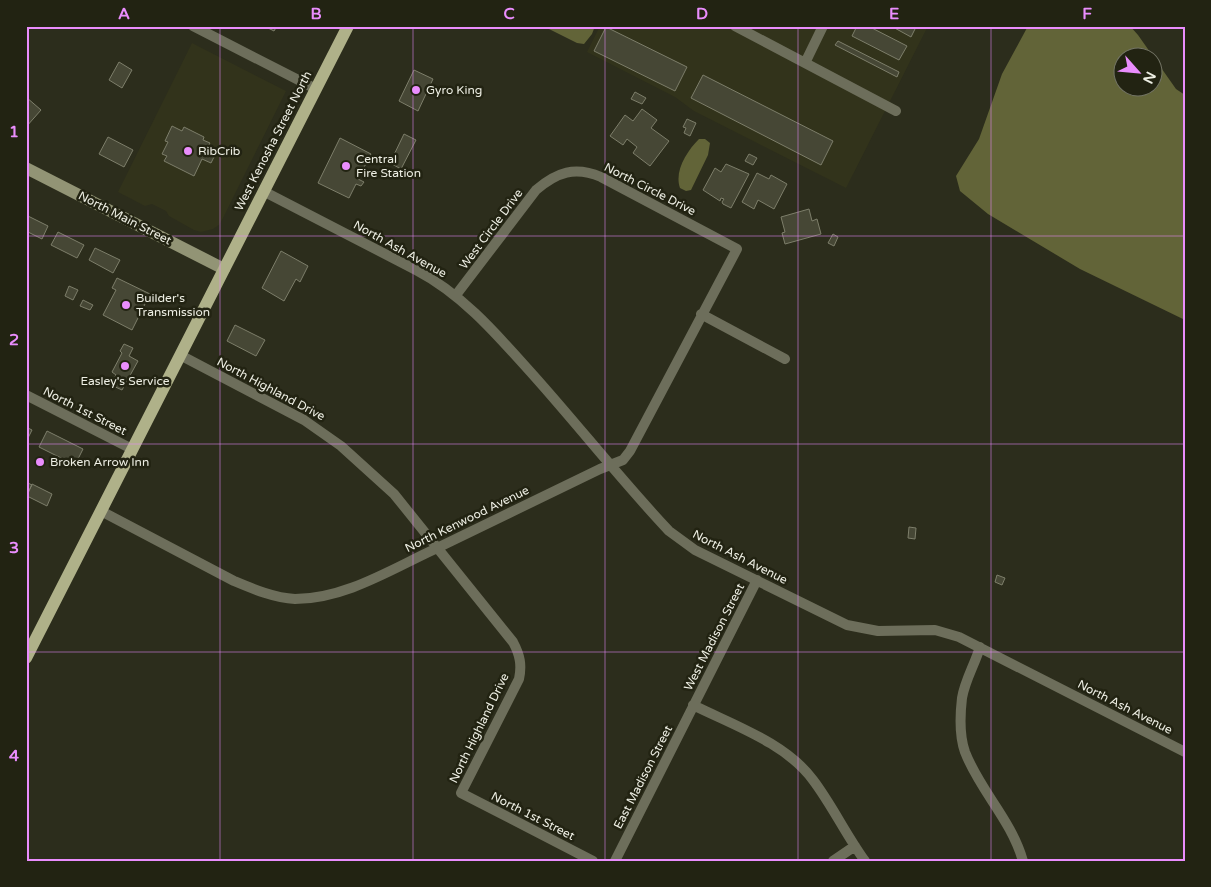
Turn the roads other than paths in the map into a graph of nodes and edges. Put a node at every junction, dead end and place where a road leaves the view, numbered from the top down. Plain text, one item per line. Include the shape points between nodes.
1 (193, 26) edge
2 (348, 26) edge
3 (735, 26) edge
4 (824, 26) edge
5 (805, 64) junction
6 (316, 89) junction
7 (896, 111) dead end
8 (26, 168) edge
9 (548, 180) joint
10 (263, 191) junction
11 (737, 248) joint
12 (224, 268) junction
13 (456, 295) junction
14 (701, 314) junction
15 (180, 355) junction
16 (785, 359) dead end
17 (26, 394) edge
18 (132, 449) junction
19 (612, 465) junction
20 (101, 511) junction
21 (438, 548) junction
22 (757, 580) junction
23 (980, 647) junction
24 (26, 658) edge
25 (693, 705) junction
26 (1185, 752) edge
27 (461, 793) joint
28 (855, 846) junction
29 (593, 861) edge
30 (614, 861) edge
31 (833, 861) edge
32 (865, 861) edge
33 (1023, 861) edge

1 - 6 street
2 - 6 main road, West Kenosha Street North
3 - 5 street
4 - 5 street
5 - 7 street
6 - 10 main road, West Kenosha Street North
8 - 12 main road, North Main Street
9 - 11 street, North Circle Drive via 572,171 593,174
9 - 13 street, West Circle Drive via 536,190
10 - 12 main road, West Kenosha Street North
10 - 13 street, North Ash Avenue via 432,279
11 - 14 street, North Kenwood Avenue
12 - 15 main road, West Kenosha Street North
13 - 19 street, North Ash Avenue via 498,336
14 - 16 street
14 - 19 street, North Kenwood Avenue via 630,451 623,460
15 - 18 main road, West Kenosha Street North
15 - 21 street, North Highland Drive via 328,436 394,494
17 - 18 street, North 1st Street
18 - 20 main road, West Kenosha Street North
19 - 21 street, North Kenwood Avenue
19 - 22 street, North Ash Avenue via 679,540
20 - 21 street, North Kenwood Avenue via 234,581 287,598 320,596 348,589
20 - 24 main road, West Kenosha Street North
21 - 27 street, North Highland Drive via 513,642 521,664 519,680
22 - 23 street, North Ash Avenue via 847,625 878,631 944,632
22 - 25 street, West Madison Street
23 - 26 street, North Ash Avenue
23 - 33 street via 963,695 961,718 965,752 1011,829
25 - 28 street via 768,742 794,759 813,779
25 - 30 street, East Madison Street
27 - 29 street, North 1st Street
28 - 31 street
28 - 32 street

